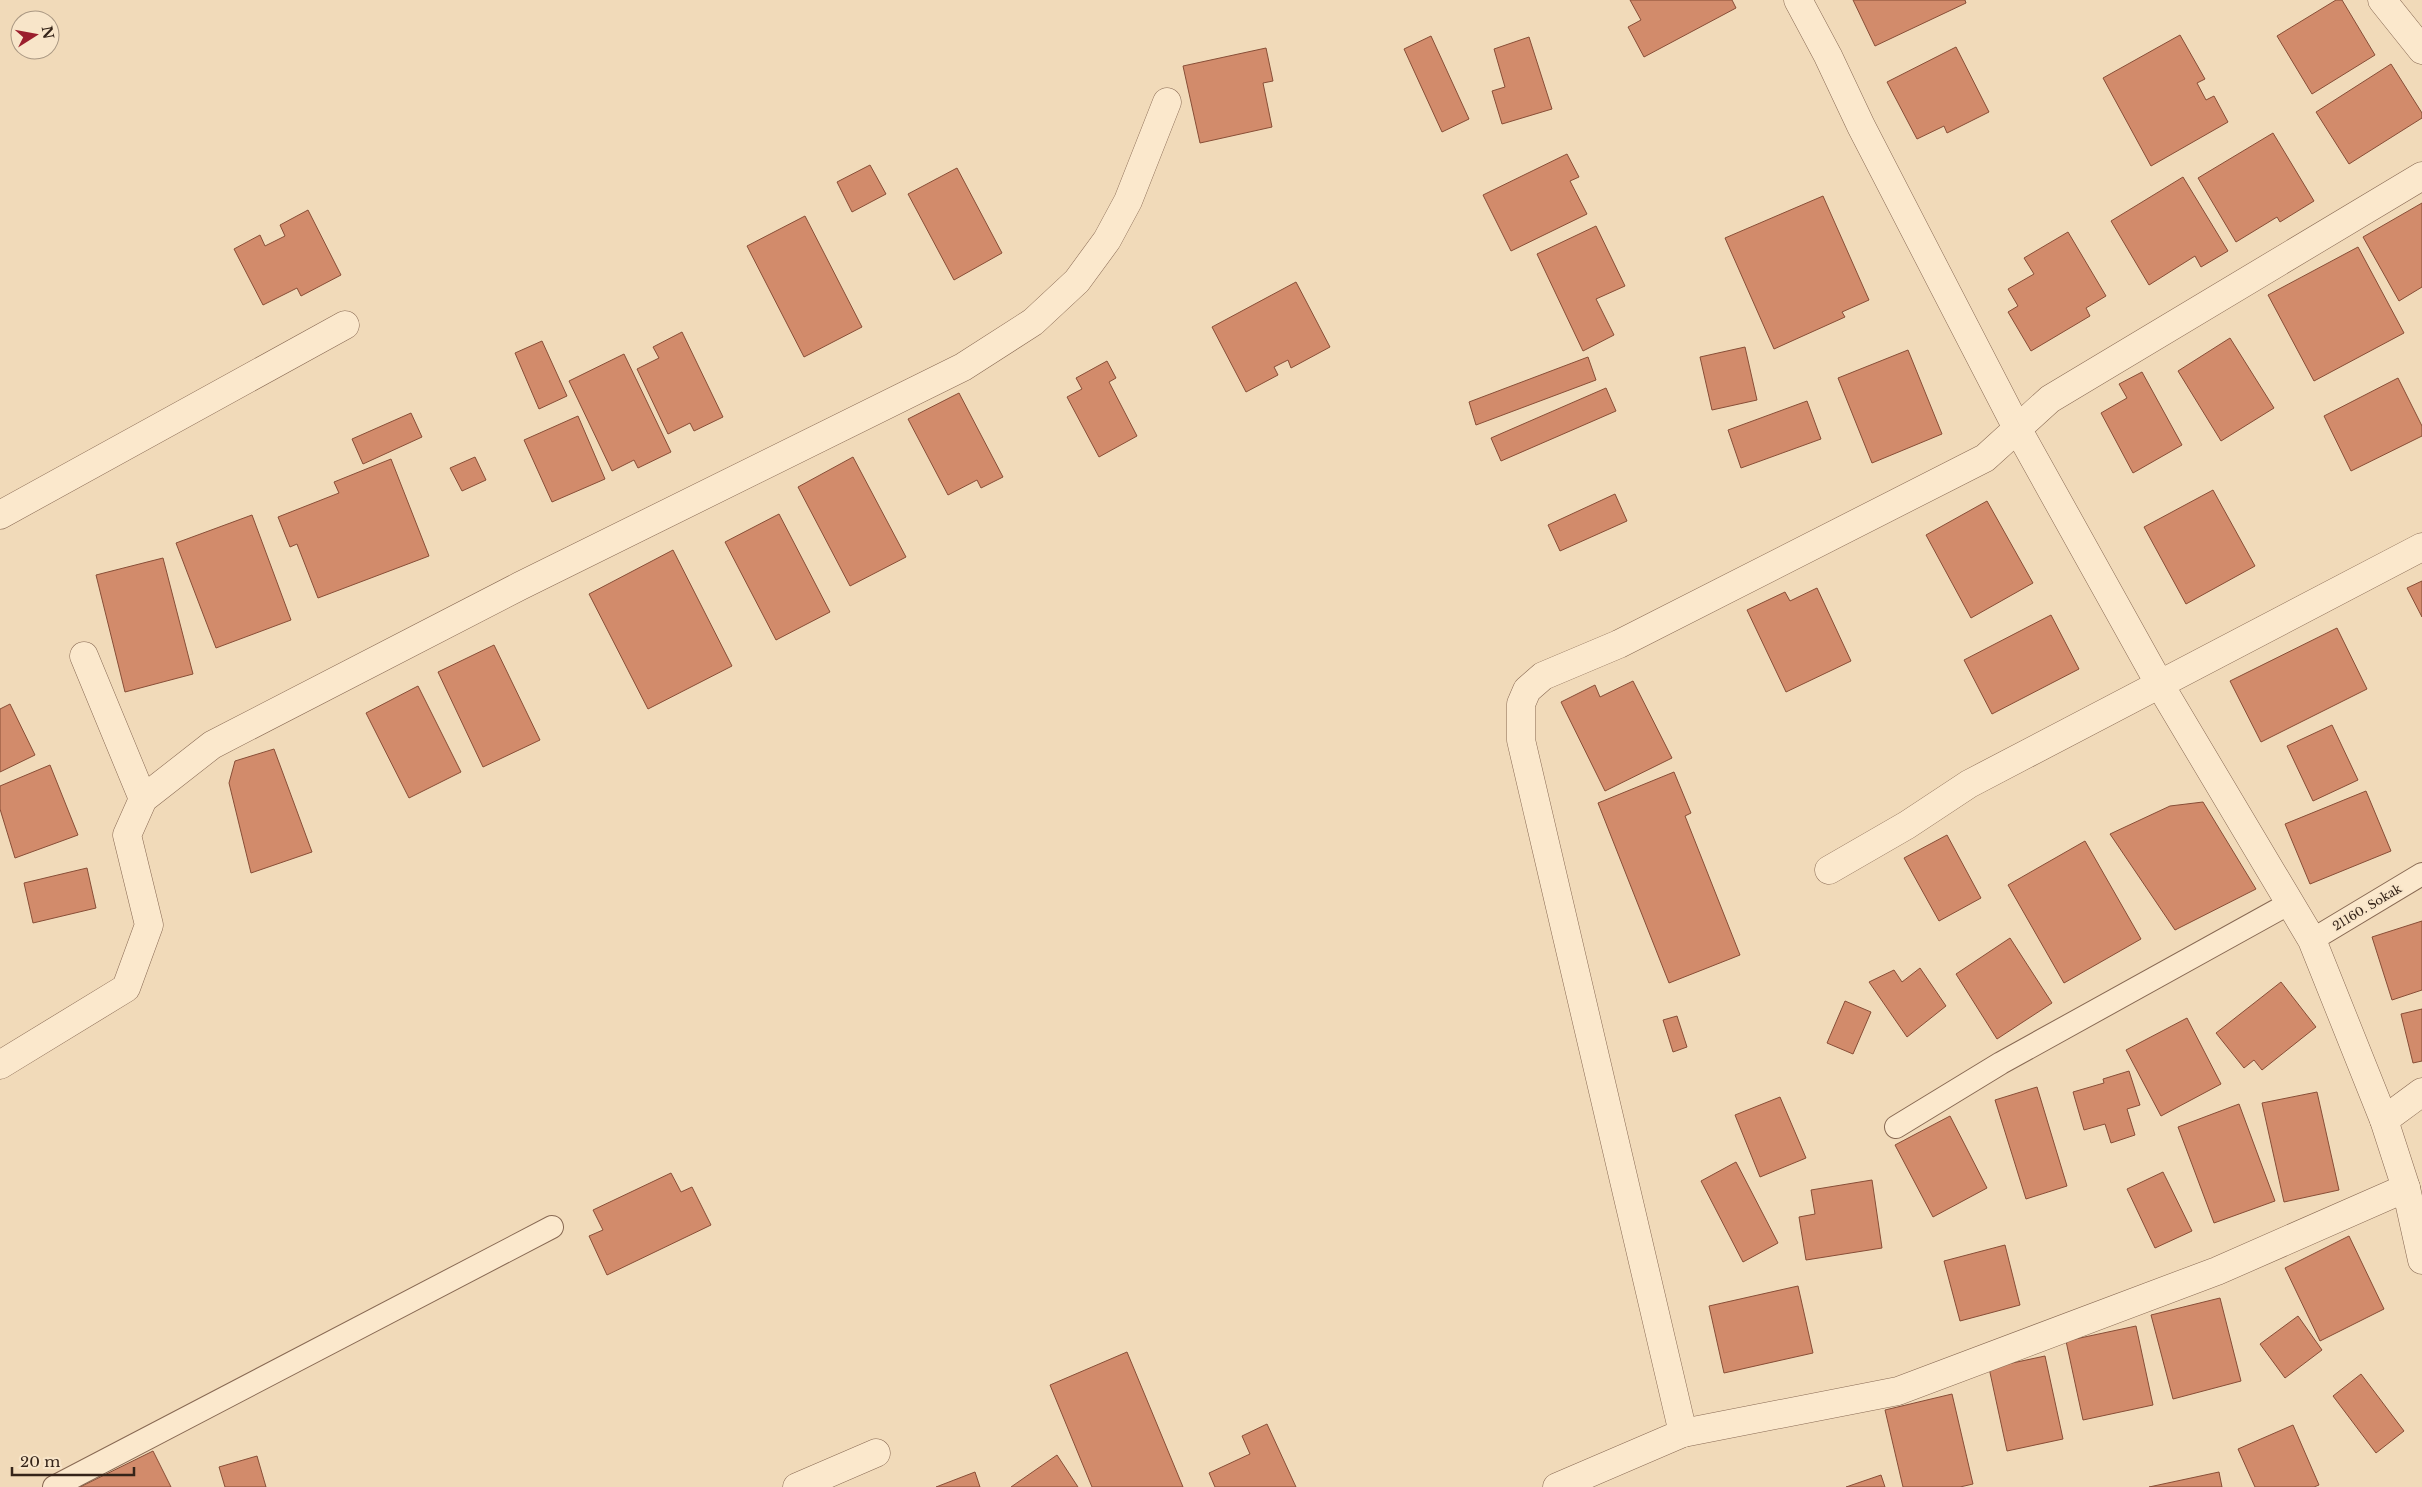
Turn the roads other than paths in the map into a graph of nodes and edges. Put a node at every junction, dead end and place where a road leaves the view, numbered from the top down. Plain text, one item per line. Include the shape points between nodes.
1 (1798, 0) edge
2 (2387, 2) edge
3 (2422, 50) edge
4 (1167, 102) dead end
5 (2422, 176) edge
6 (344, 325) dead end
7 (2017, 428) junction
8 (0, 515) edge
9 (2422, 547) edge
10 (84, 656) dead end
11 (2160, 685) junction
12 (143, 799) junction
13 (1829, 870) dead end
14 (2422, 874) edge
15 (2290, 903) junction
16 (2312, 940) junction
17 (0, 1064) edge
18 (2422, 1092) edge
19 (2384, 1120) junction
20 (1896, 1127) dead end
21 (2406, 1188) junction
22 (552, 1228) dead end
23 (2422, 1260) edge
24 (1684, 1433) junction
25 (876, 1453) dead end
26 (54, 1487) edge
27 (797, 1487) edge
28 (1557, 1487) edge

1 - 7 street
2 - 3 street
4 - 12 street via 1128,201 1106,240 1077,281 1033,322 964,367 520,586 212,745
5 - 7 street via 2050,399
6 - 8 street
7 - 11 street
7 - 24 street via 1985,458 1619,644 1543,676 1527,690 1521,704 1521,740
9 - 11 street
10 - 12 street
11 - 13 street via 1969,784
11 - 15 street
12 - 17 street via 127,835 149,925 126,988
14 - 16 lane, 21160. Sokak
15 - 16 street
15 - 20 lane via 2001,1063
16 - 19 street
18 - 19 street
19 - 21 street
21 - 23 street
21 - 24 street via 2217,1271 1898,1391
22 - 26 lane
24 - 28 street
25 - 27 street

